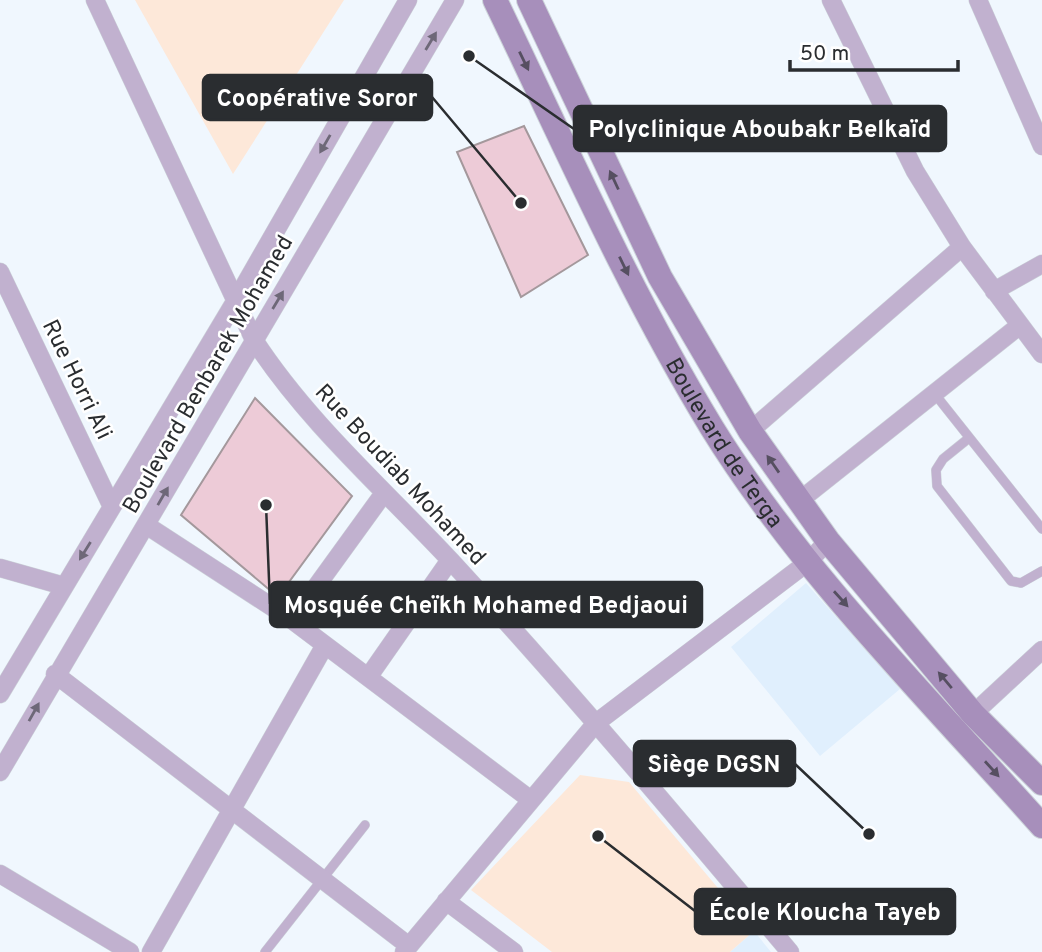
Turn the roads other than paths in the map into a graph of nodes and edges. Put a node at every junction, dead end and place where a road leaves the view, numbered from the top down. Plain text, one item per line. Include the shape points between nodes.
1 (95, 0) edge
2 (408, 0) edge
3 (455, 0) edge
4 (495, 0) edge
5 (529, 0) edge
6 (831, 0) edge
7 (978, 0) edge
8 (1042, 146) edge
9 (962, 247) junction
10 (1042, 264) edge
11 (0, 272) edge
12 (994, 291) junction
13 (236, 300) junction
14 (1019, 326) junction
15 (254, 340) junction
16 (1042, 354) edge
17 (934, 393) junction
18 (750, 431) junction
19 (970, 438) junction
20 (384, 493) junction
21 (799, 501) junction
22 (112, 507) junction
23 (146, 525) junction
24 (1042, 529) edge
25 (828, 541) junction
26 (450, 560) junction
27 (808, 562) junction
28 (0, 568) edge
29 (1042, 571) edge
30 (64, 586) junction
31 (292, 620) junction
32 (325, 645) junction
33 (1042, 650) edge
34 (55, 674) junction
35 (369, 676) junction
36 (0, 694) edge
37 (973, 714) junction
38 (596, 723) junction
39 (0, 772) edge
40 (1042, 783) edge
41 (531, 800) junction
42 (233, 810) junction
43 (365, 825) dead end
44 (1042, 826) edge
45 (0, 874) edge
46 (323, 878) junction
47 (446, 901) junction
48 (406, 949) edge
49 (130, 952) edge
50 (151, 952) edge
51 (265, 952) edge
52 (514, 952) edge
53 (790, 952) edge

1 - 13 street, Rue Boudiab Mohamed
2 -> 13 street, Boulevard Benbarek Mohamed
15 -> 3 street, Boulevard Benbarek Mohamed
4 -> 27 main road, Boulevard de Terga via 666,346 713,429
18 -> 5 main road, Boulevard de Terga via 660,277
6 - 9 street via 915,171
7 - 8 street
9 - 12 street
9 - 18 street
10 - 12 street
11 - 22 street, Rue Horri Ali
12 - 14 street
13 - 15 street, Rue Boudiab Mohamed
13 - 22 street, Boulevard Benbarek Mohamed
14 - 16 street
14 - 17 street
15 - 20 street, Rue Boudiab Mohamed via 282,383
23 -> 15 street, Boulevard Benbarek Mohamed
17 - 19 lane
17 - 21 street
21 -> 18 main road, Boulevard de Terga
19 - 24 lane
19 - 29 lane via 943,459 936,470 937,486 1011,581 1021,583
20 - 26 street, Rue Boudiab Mohamed
20 - 31 street
21 - 25 main road, Boulevard de Terga
22 -> 30 street, Boulevard Benbarek Mohamed
23 - 31 street
23 - 34 street, Boulevard Benbarek Mohamed
25 - 27 street
37 -> 25 main road, Boulevard de Terga
26 - 35 street
26 - 38 street, Rue Boudiab Mohamed
27 - 38 street
27 -> 44 main road, Boulevard de Terga
28 - 30 street
30 - 36 street, Boulevard Benbarek Mohamed
31 - 32 street
32 - 35 street
32 - 42 street
33 - 37 street
39 -> 34 street, Boulevard Benbarek Mohamed
34 - 42 street
35 - 41 street
37 - 40 main road, Boulevard de Terga
38 - 41 street
38 - 53 street, Rue Boudiab Mohamed
41 - 47 street
42 - 46 street
42 - 50 street
43 - 46 lane
45 - 49 street
46 - 48 street
46 - 51 lane
47 - 48 street
47 - 52 street

